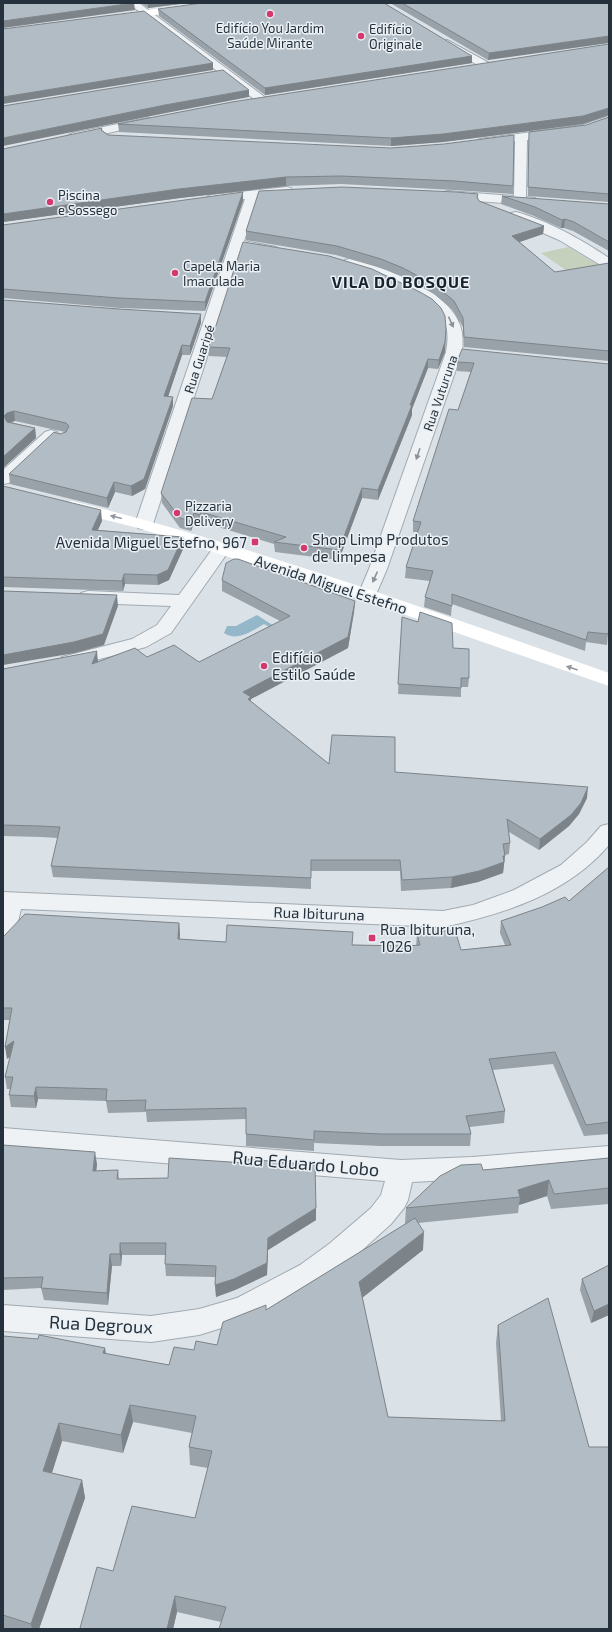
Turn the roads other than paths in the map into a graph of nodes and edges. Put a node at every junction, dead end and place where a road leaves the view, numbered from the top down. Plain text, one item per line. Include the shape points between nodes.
1 (132, 3) edge
2 (222, 3) edge
3 (145, 13) junction
4 (107, 18) edge
5 (439, 38) edge
6 (470, 68) edge
7 (225, 73) junction
8 (210, 76) edge
9 (247, 103) edge
10 (159, 119) edge
11 (609, 119) edge
12 (79, 136) junction
13 (521, 137) junction
14 (123, 138) edge
15 (64, 139) edge
16 (472, 144) edge
17 (300, 191) edge
18 (252, 194) junction
19 (439, 194) edge
20 (454, 195) junction
21 (202, 200) edge
22 (520, 200) junction
23 (542, 202) edge
24 (236, 244) junction
25 (281, 251) edge
26 (340, 261) edge
27 (609, 264) edge
28 (30, 430) edge
29 (3, 479) edge
30 (55, 502) edge
31 (144, 524) junction
32 (222, 548) junction
33 (367, 595) junction
34 (74, 597) edge
35 (184, 601) junction
36 (55, 664) edge
37 (609, 680) edge
38 (609, 831) edge
39 (7, 900) edge
40 (3, 934) edge
41 (3, 1139) edge
42 (609, 1157) edge
43 (402, 1171) junction
44 (3, 1318) edge

1 - 3 street
2 - 3 street
3 - 4 street
3 - 7 street
5 - 6 street via 489,65
7 - 8 street
7 - 9 street via 266,100
10 - 12 street
11 - 13 street via 585,128
12 - 14 street
12 - 15 street
13 - 16 street
13 - 22 street
17 - 18 street
18 - 21 street
18 - 24 street, Rua Guaripé
19 - 20 street
20 - 22 street
20 - 27 street via 494,208 564,237
22 - 23 street
24 - 25 street
24 - 31 street, Rua Guaripé via 205,318
26 -> 33 street, Rua Vuturuna via 400,281 436,303 448,316 455,329 462,352
28 - 29 street via 58,436
31 -> 30 street, Avenida Miguel Estefno
31 - 32 street, Avenida Miguel Estefno
32 - 33 street, Avenida Miguel Estefno
32 - 35 street
37 -> 33 street, Avenida Miguel Estefno
34 - 35 street
35 - 36 street via 164,629 140,643
38 - 39 street, Rua Ibituruna via 569,870 522,896 476,912 443,919
39 - 40 street
41 - 43 street, Rua Eduardo Lobo
42 - 43 street, Rua Eduardo Lobo
43 - 44 street, Rua Degroux via 394,1200 381,1216 339,1253 310,1274 244,1309 199,1322 150,1329

